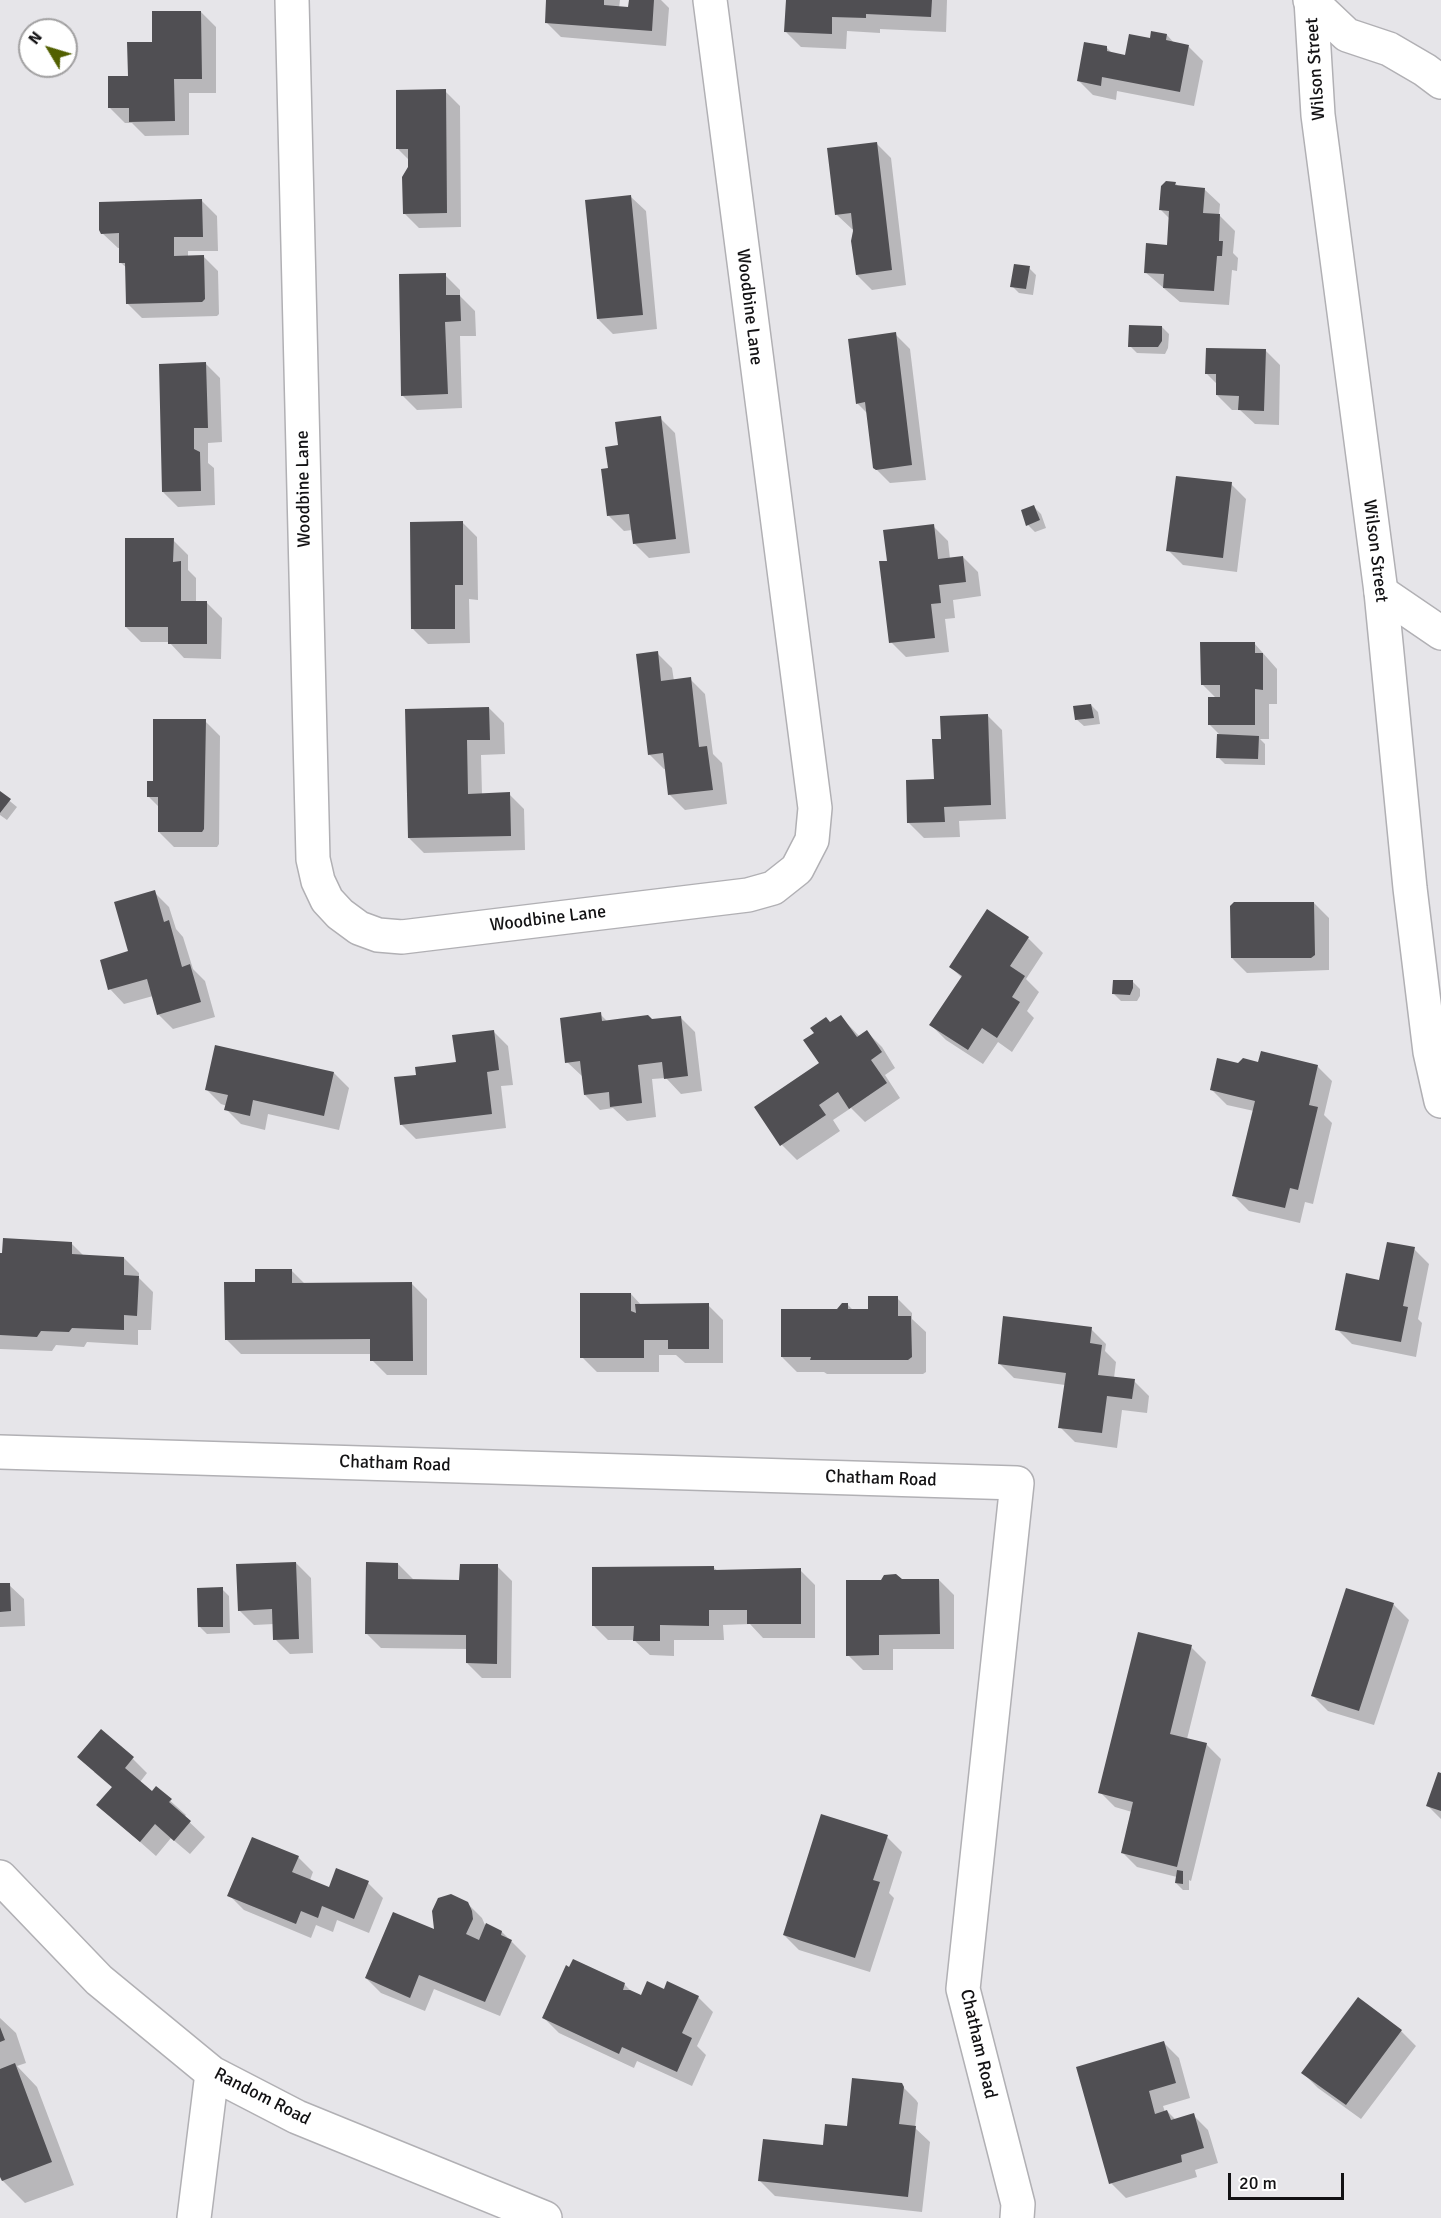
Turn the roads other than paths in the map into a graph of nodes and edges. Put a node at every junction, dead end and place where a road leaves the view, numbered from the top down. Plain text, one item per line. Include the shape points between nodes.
1 (292, 0) edge
2 (710, 0) edge
3 (1310, 0) edge
4 (1441, 82) edge
5 (1381, 592) junction
6 (1441, 633) edge
7 (1441, 1101) edge
8 (0, 1452) edge
9 (0, 1877) edge
10 (212, 2073) junction
11 (194, 2218) edge
12 (545, 2218) edge
13 (1017, 2218) edge

1 - 2 street, Woodbine Lane via 314,859 318,881 327,900 340,914 359,928 402,937 748,895 773,888 797,869 812,840 814,808
3 - 4 street via 1347,35 1389,49
3 - 5 street, Wilson Street via 1318,115
5 - 6 street
5 - 7 street, Wilson Street via 1410,888 1430,1052
8 - 13 street, Chatham Road via 1017,1483 963,1989 1018,2204
9 - 10 street, Random Road via 99,1980
10 - 11 street
10 - 12 street, Random Road via 297,2117

